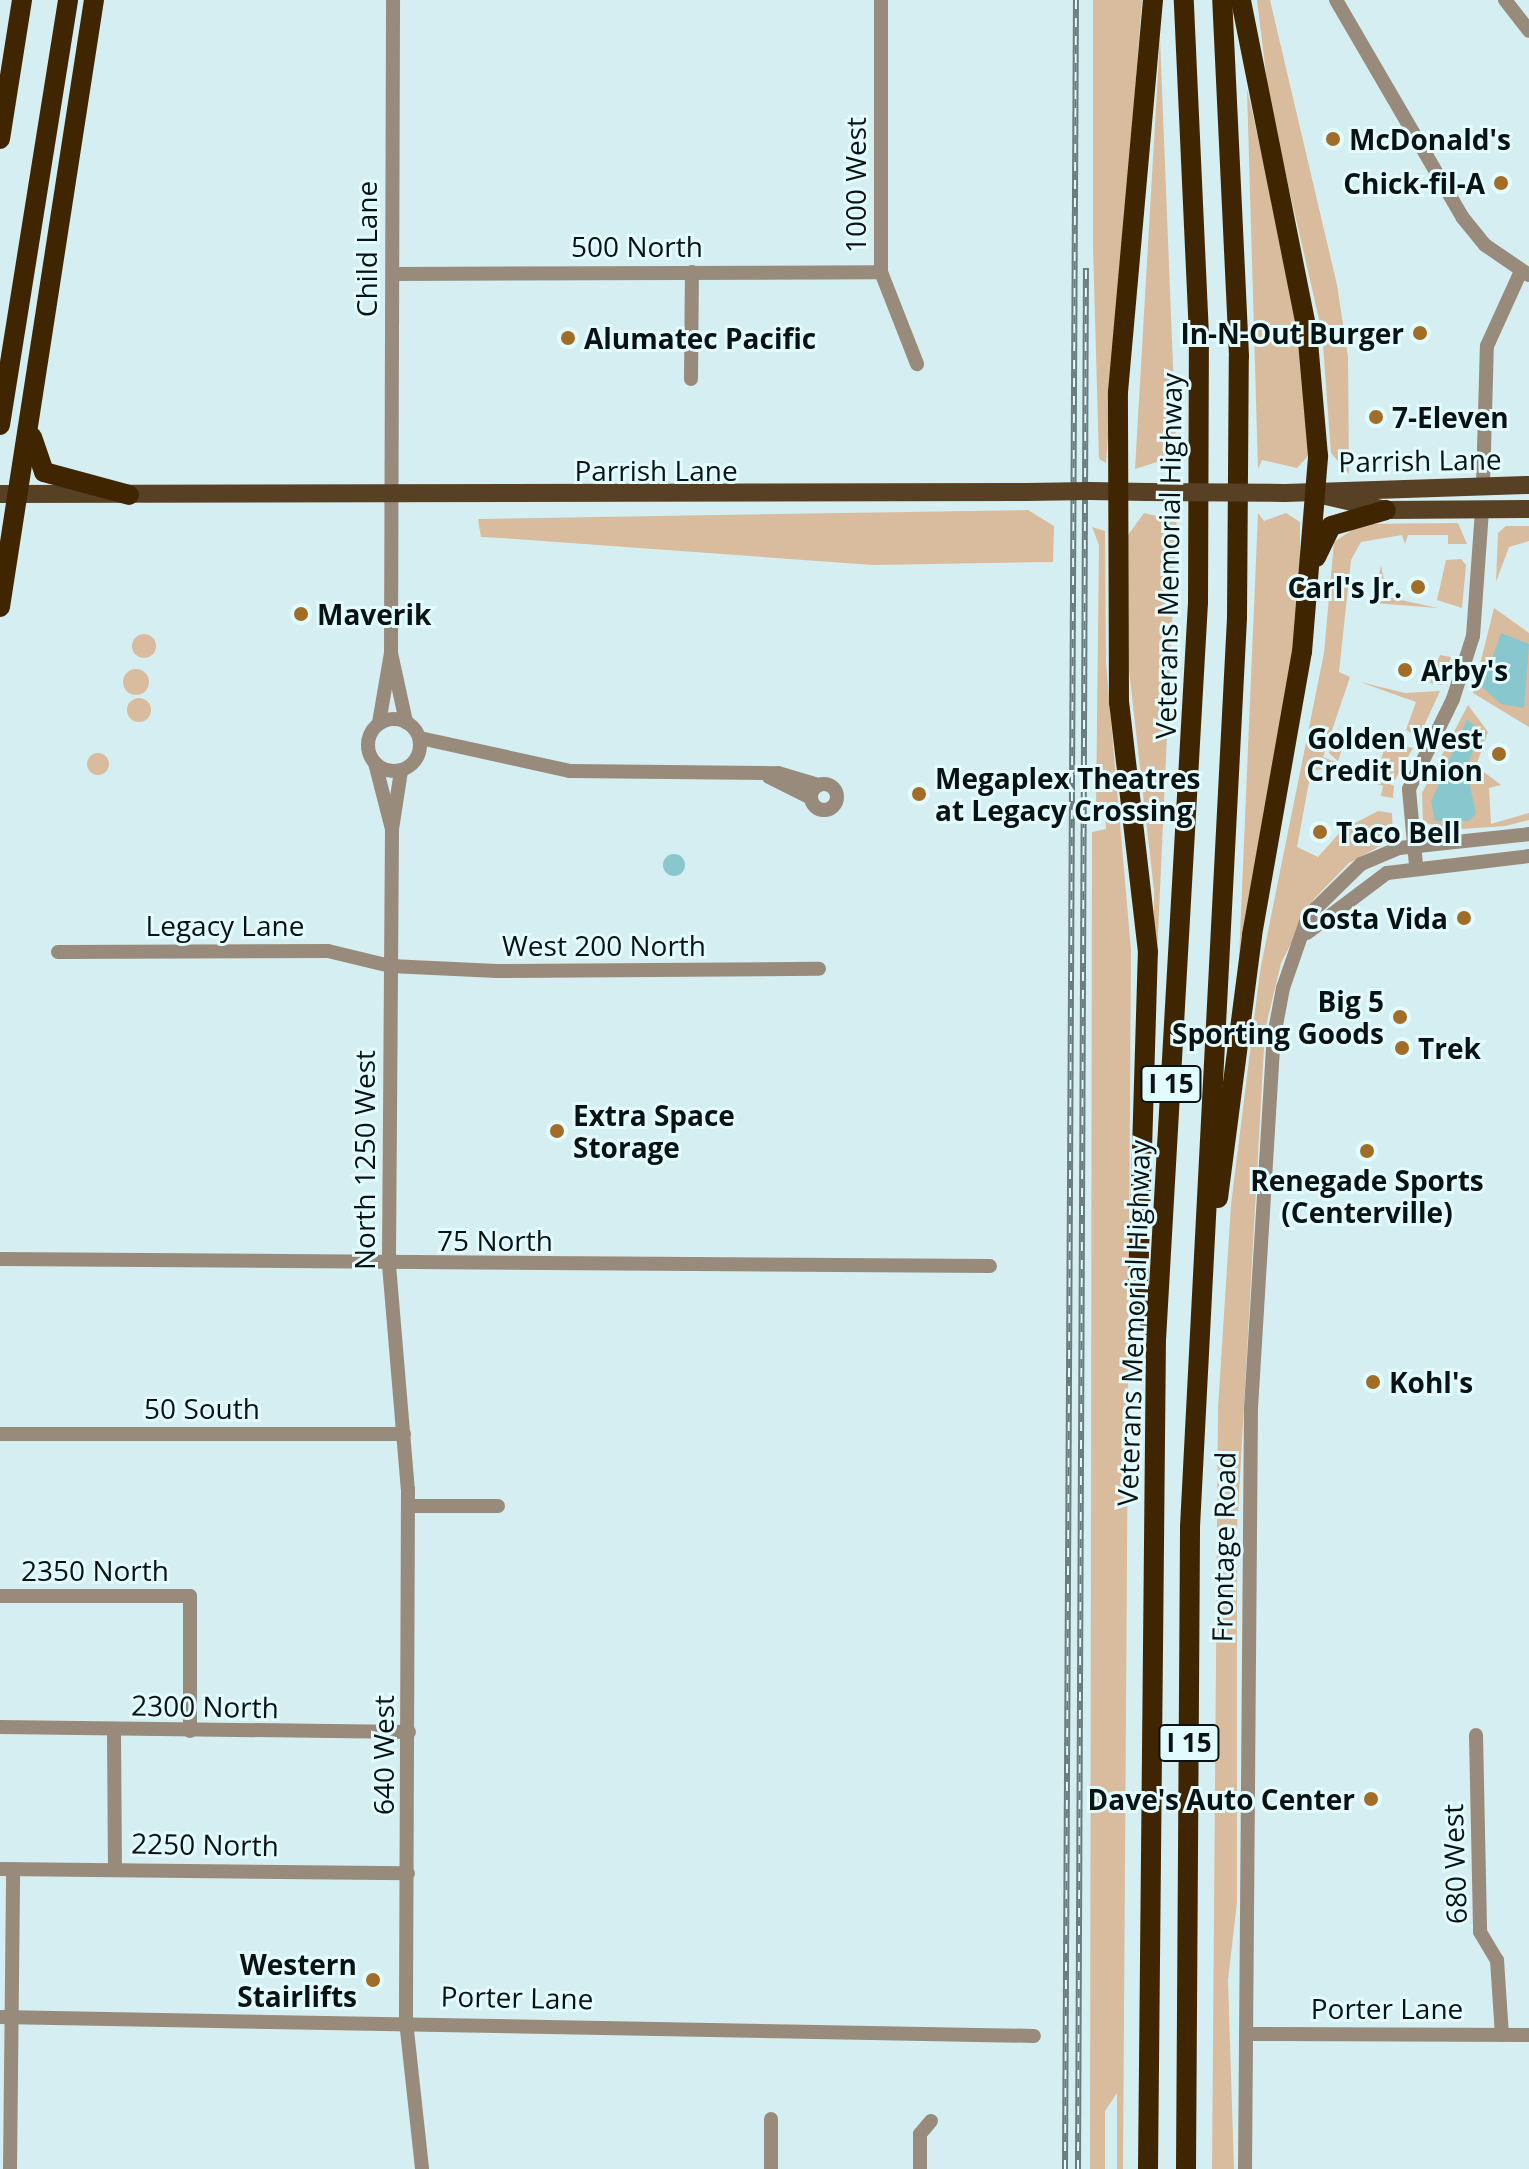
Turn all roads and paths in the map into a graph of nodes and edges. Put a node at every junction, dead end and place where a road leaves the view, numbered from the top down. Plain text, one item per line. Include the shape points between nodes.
1 (22, 0) edge
2 (68, 0) edge
3 (94, 0) edge
4 (393, 0) edge
5 (881, 0) edge
6 (1153, 0) edge
7 (1184, 0) edge
8 (1222, 0) edge
9 (1241, 0) edge
10 (1354, 0) edge
11 (1505, 0) edge
12 (1340, 6) edge
13 (1529, 31) edge
14 (0, 139) edge
15 (692, 272) junction
16 (881, 272) junction
17 (1525, 273) edge
18 (393, 274) junction
19 (51, 294) junction
20 (917, 364) dead end
21 (691, 379) dead end
22 (0, 425) edge
23 (23, 450) junction
24 (1483, 485) junction
25 (1529, 485) edge
26 (1118, 491) junction
27 (1313, 493) junction
28 (8, 494) edge
29 (83, 495) junction
30 (129, 495) junction
31 (390, 497) junction
32 (1482, 509) junction
33 (1529, 509) edge
34 (1386, 510) junction
35 (0, 607) edge
36 (391, 653) junction
37 (1295, 697) junction
38 (406, 722) junction
39 (379, 723) junction
40 (420, 738) junction
41 (449, 750) junction
42 (415, 761) junction
43 (375, 763) junction
44 (401, 771) junction
45 (814, 792) dead end
46 (392, 829) junction
47 (1529, 834) edge
48 (1412, 846) junction
49 (1529, 856) edge
50 (1416, 865) junction
51 (1307, 933) junction
52 (58, 952) dead end
53 (390, 966) junction
54 (819, 969) dead end
55 (0, 1259) edge
56 (389, 1265) junction
57 (990, 1266) dead end
58 (1200, 1316) junction
59 (1156, 1340) junction
60 (0, 1434) edge
61 (404, 1434) junction
62 (408, 1489) joint
63 (408, 1506) junction
64 (498, 1506) dead end
65 (0, 1596) edge
66 (0, 1727) edge
67 (190, 1731) junction
68 (114, 1732) junction
69 (409, 1732) junction
70 (1476, 1735) dead end
71 (115, 1868) junction
72 (6, 1869) edge
73 (408, 1873) junction
74 (6, 2017) edge
75 (406, 2021) junction
76 (1246, 2034) junction
77 (1502, 2035) junction
78 (1529, 2035) edge
79 (1034, 2036) dead end
80 (771, 2119) dead end
81 (931, 2121) dead end
82 (10, 2169) edge
83 (422, 2169) edge
84 (771, 2169) edge
85 (920, 2169) edge
86 (1148, 2169) edge
87 (1186, 2169) edge
88 (1245, 2169) edge

1 - 14 highway
2 - 22 highway
3 - 19 highway
4 - 18 street, Child Lane
5 - 16 street, 1000 West
6 - 26 highway via 1120,357
7 - 59 highway, Veterans Memorial Highway / I 15 via 1199,336 1198,602
8 - 58 highway, I 15 via 1239,356 1237,617
9 - 27 highway via 1272,183 1307,331 1318,456
10 - 12 street
11 - 13 street
12 - 17 street via 1463,218
15 - 16 street, 500 North
15 - 18 street, 500 North
15 - 21 street
16 - 20 street, 1000 West
17 - 24 street via 1487,346
18 - 31 street, Child Lane
19 - 23 highway
19 - 30 highway via 36,460 61,479 101,482
23 - 28 highway
23 - 29 highway via 42,482
24 - 25 main road, Parrish Lane
24 - 27 main road, Parrish Lane
26 - 27 main road, Parrish Lane, bridge
26 - 31 main road, Parrish Lane, bridge
26 - 59 highway via 1119,703 1148,952 1138,1285
27 - 34 main road, Parrish Lane
27 - 37 highway
28 - 29 main road, Parrish Lane
28 - 35 highway
29 - 30 main road, Parrish Lane
30 - 31 main road, Parrish Lane
31 - 36 street
32 - 33 main road, Parrish Lane
32 - 34 main road, Parrish Lane
32 - 48 street via 1473,636 1453,699 1409,789
34 - 37 highway via 1340,520 1321,534 1309,668
36 - 38 street
36 - 39 street
37 - 58 highway via 1252,935
38 - 39 street
38 - 40 street
39 - 43 street via 368,746
40 - 41 street
40 - 42 street
41 - 42 street
41 - 45 street via 570,771 769,777
42 - 44 street
43 - 44 street
43 - 46 street, North 1250 West
44 - 46 street, North 1250 West
46 - 53 street, North 1250 West
47 - 48 street, Frontage Road
48 - 50 street
48 - 51 street, Frontage Road via 1349,872 1308,916
49 - 50 street, Frontage Road
50 - 51 street, Frontage Road via 1362,886
51 - 76 street, Frontage Road via 1283,988 1274,1036 1256,1300
52 - 53 street, Legacy Lane via 328,951
53 - 54 street, West 200 North
53 - 56 street, North 1250 West
55 - 56 street, 75 North
56 - 57 street, 75 North
56 - 61 street, North 1250 West
58 - 87 highway, I 15 via 1190,1527
59 - 86 highway, Veterans Memorial Highway / I 15
60 - 61 street, 50 South
61 - 62 street, North 1250 West
62 - 63 street, 640 West
63 - 64 street
63 - 69 street, 640 West
65 - 67 street, 2350 North via 190,1596
66 - 68 street, 2300 North
67 - 68 street, 2300 North
67 - 69 street, 2300 North
68 - 71 street
69 - 73 street, 640 West
70 - 77 street, 680 West via 1480,1932 1497,1960
71 - 72 street, 2250 North
71 - 73 street, 2250 North
72 - 74 street
73 - 75 street, 640 West
74 - 75 street, Porter Lane
74 - 82 street
75 - 79 street, Porter Lane
75 - 83 street, 640 West
76 - 77 street, Porter Lane
76 - 88 street, Frontage Road
77 - 78 street, Porter Lane
80 - 84 street
81 - 85 street via 920,2134

